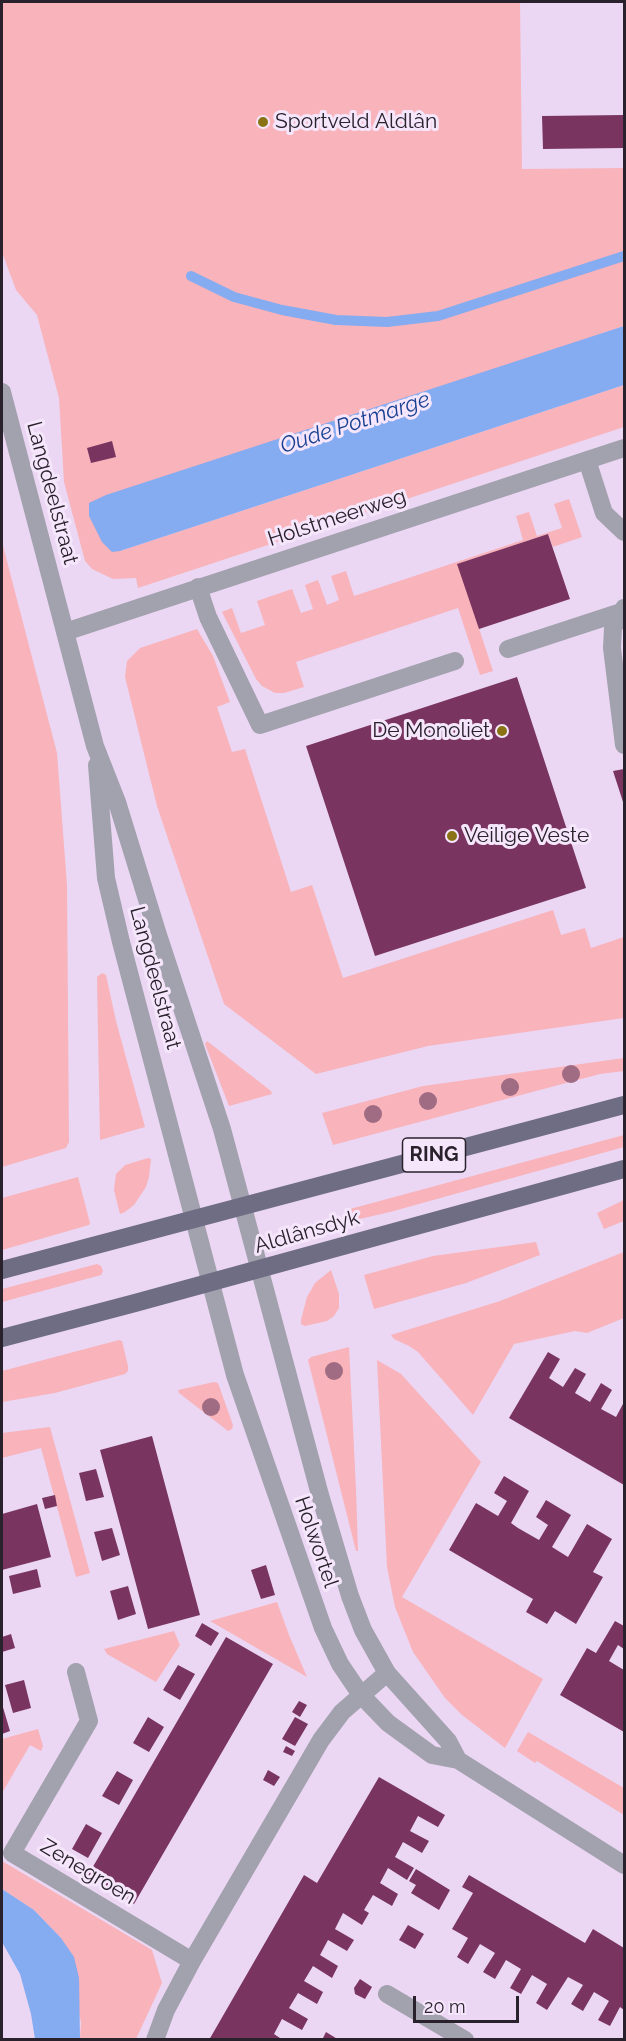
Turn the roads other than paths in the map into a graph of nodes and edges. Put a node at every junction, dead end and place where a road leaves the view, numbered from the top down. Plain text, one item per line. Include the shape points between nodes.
1 (2, 392) edge
2 (624, 448) edge
3 (587, 460) junction
4 (624, 532) edge
5 (198, 588) junction
6 (622, 610) edge
7 (65, 632) junction
8 (508, 649) dead end
9 (455, 661) dead end
10 (624, 745) edge
11 (95, 746) junction
12 (624, 1105) edge
13 (624, 1169) edge
14 (244, 1205) junction
15 (195, 1218) junction
16 (260, 1269) junction
17 (2, 1270) edge
18 (211, 1282) junction
19 (2, 1338) edge
20 (76, 1672) dead end
21 (387, 1673) junction
22 (361, 1695) junction
23 (458, 1760) junction
24 (624, 1865) edge
25 (192, 1961) junction
26 (387, 1994) dead end
27 (154, 2040) edge
28 (465, 2040) edge

1 - 7 street, Langdeelstraat
2 - 3 street, Holstmeerweg
3 - 4 street via 604,513
3 - 5 street, Holstmeerweg
5 - 7 street, Holstmeerweg
5 - 9 street via 260,725
6 - 8 street
6 - 10 street via 614,628 612,648
7 - 11 street, Langdeelstraat
11 - 14 street, Langdeelstraat via 117,802
11 - 15 street, Langdeelstraat via 106,878
12 - 14 main road, Aldlânsdyk / RING
13 - 16 main road, Aldlânsdyk
14 - 15 main road, Aldlânsdyk / RING
14 - 16 street, Langdeelstraat
15 - 17 main road, Aldlânsdyk / RING
15 - 18 street, Langdeelstraat
16 - 18 main road, Aldlânsdyk
16 - 21 street, Holwortel via 350,1596 363,1630
18 - 19 main road, Aldlânsdyk
18 - 22 street, Holwortel via 235,1375 308,1588 340,1664
20 - 25 street, Zenegroen via 89,1721 12,1853
21 - 22 street
21 - 23 street, Holwortel via 448,1741
22 - 23 street, Holwortel via 388,1723 432,1755
22 - 25 street via 321,1740
23 - 24 street, Holwortel
25 - 27 street
26 - 28 street

